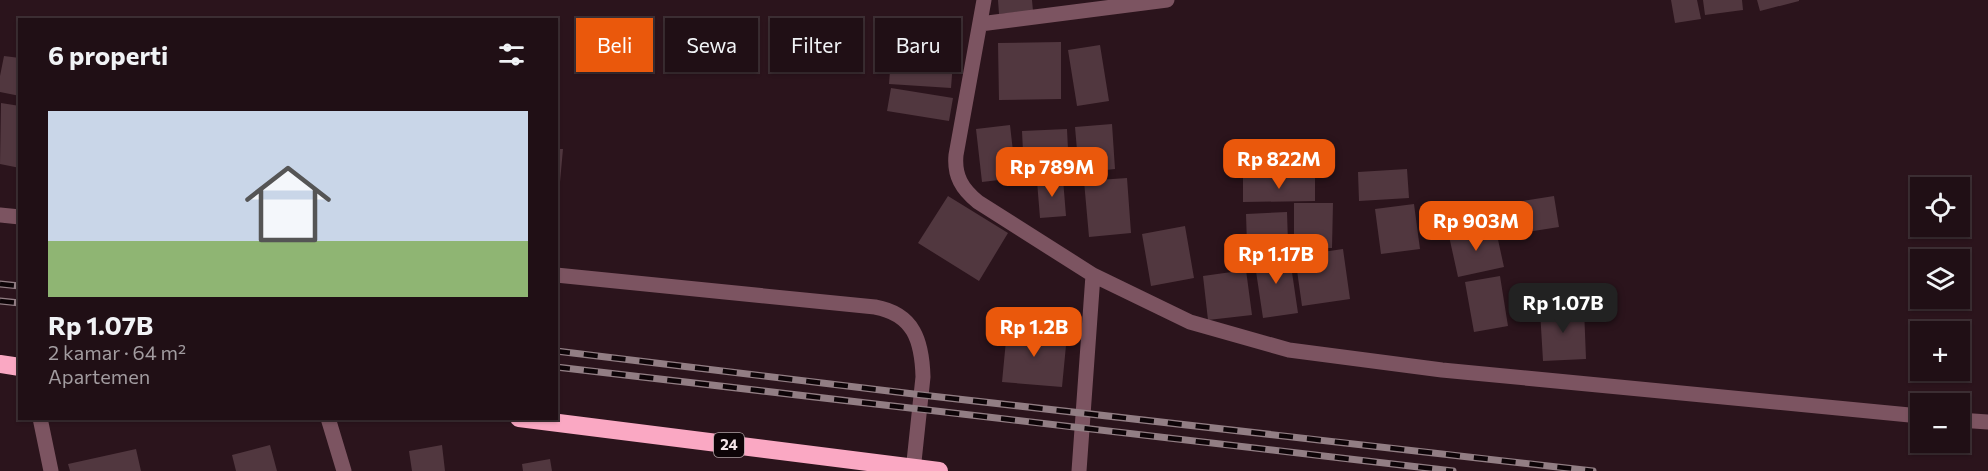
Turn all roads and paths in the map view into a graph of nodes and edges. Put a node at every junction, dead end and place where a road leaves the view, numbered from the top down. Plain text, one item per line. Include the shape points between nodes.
1 (984, 0) edge
2 (1167, 0) edge
3 (980, 24) junction
4 (0, 214) edge
5 (18, 217) edge
6 (558, 274) edge
7 (1093, 275) junction
8 (0, 364) edge
9 (18, 367) edge
10 (1910, 415) edge
11 (40, 420) edge
12 (328, 420) edge
13 (534, 420) edge
14 (1970, 421) edge
15 (1988, 422) edge
16 (914, 470) edge
17 (51, 471) edge
18 (344, 471) edge
19 (939, 471) edge
20 (1079, 471) edge

1 - 3 street
2 - 3 street
3 - 7 street via 956,155 959,182 978,202
4 - 5 street
6 - 16 street via 875,307 898,314 915,333 923,362
7 - 10 street via 1190,322 1289,350 1442,370
7 - 20 street
8 - 9 highway
11 - 17 street
12 - 18 street
13 - 16 highway, 24
14 - 15 street
16 - 19 highway, 24

